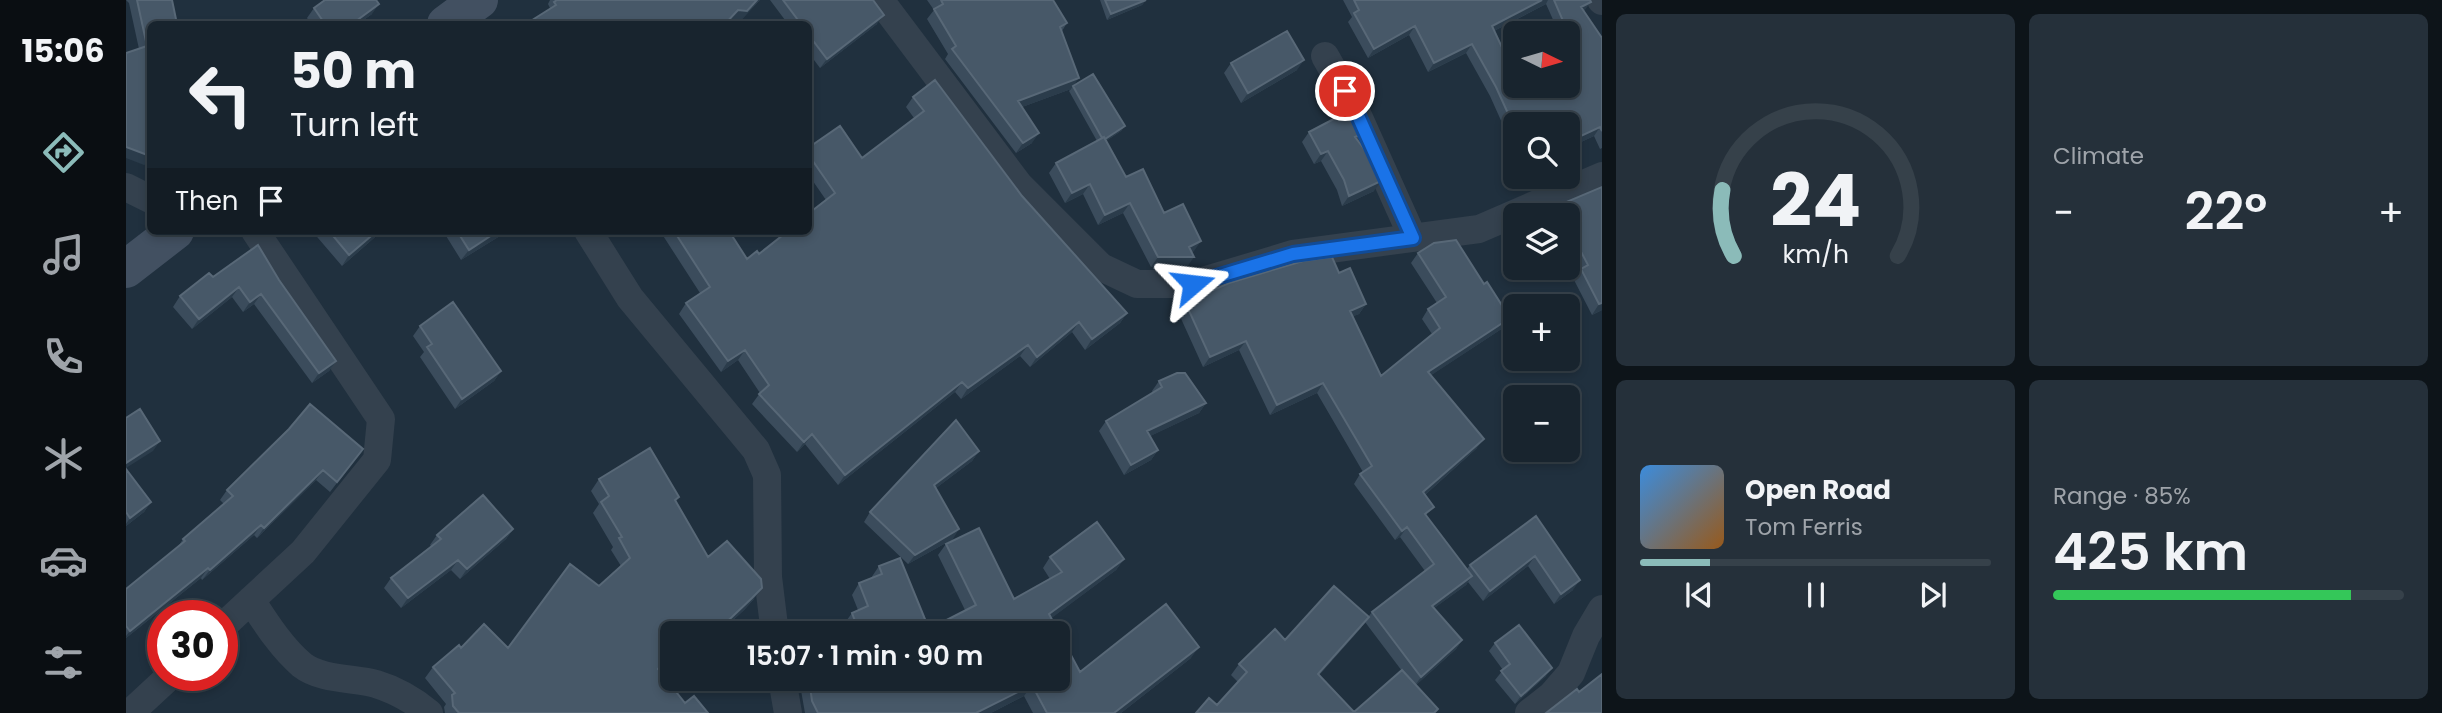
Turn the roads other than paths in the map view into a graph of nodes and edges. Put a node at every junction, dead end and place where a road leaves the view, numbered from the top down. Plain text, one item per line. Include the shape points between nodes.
1 (880, 0) edge
2 (1325, 56) dead end
3 (1602, 176) edge
4 (126, 187) edge
5 (147, 198) edge
6 (171, 235) edge
7 (258, 235) edge
8 (591, 235) edge
9 (1413, 238) junction
10 (126, 269) edge
11 (251, 600) junction
12 (1602, 609) edge
13 (238, 612) edge
14 (773, 621) edge
15 (154, 691) edge
16 (784, 691) edge
17 (130, 713) edge
18 (429, 713) edge
19 (788, 713) edge
20 (1529, 713) edge

1 - 9 street via 1019,185 1101,267 1137,284 1193,284 1293,254
2 - 9 street via 1355,109
3 - 9 street via 1479,229
4 - 5 street
6 - 10 street
7 - 11 street via 381,419 377,460 303,552
8 - 14 street via 630,298 760,458 768,475 768,577
11 - 13 street
11 - 18 street via 277,639 304,667 376,684 413,699
12 - 20 street via 1571,673
15 - 17 street
16 - 19 street

